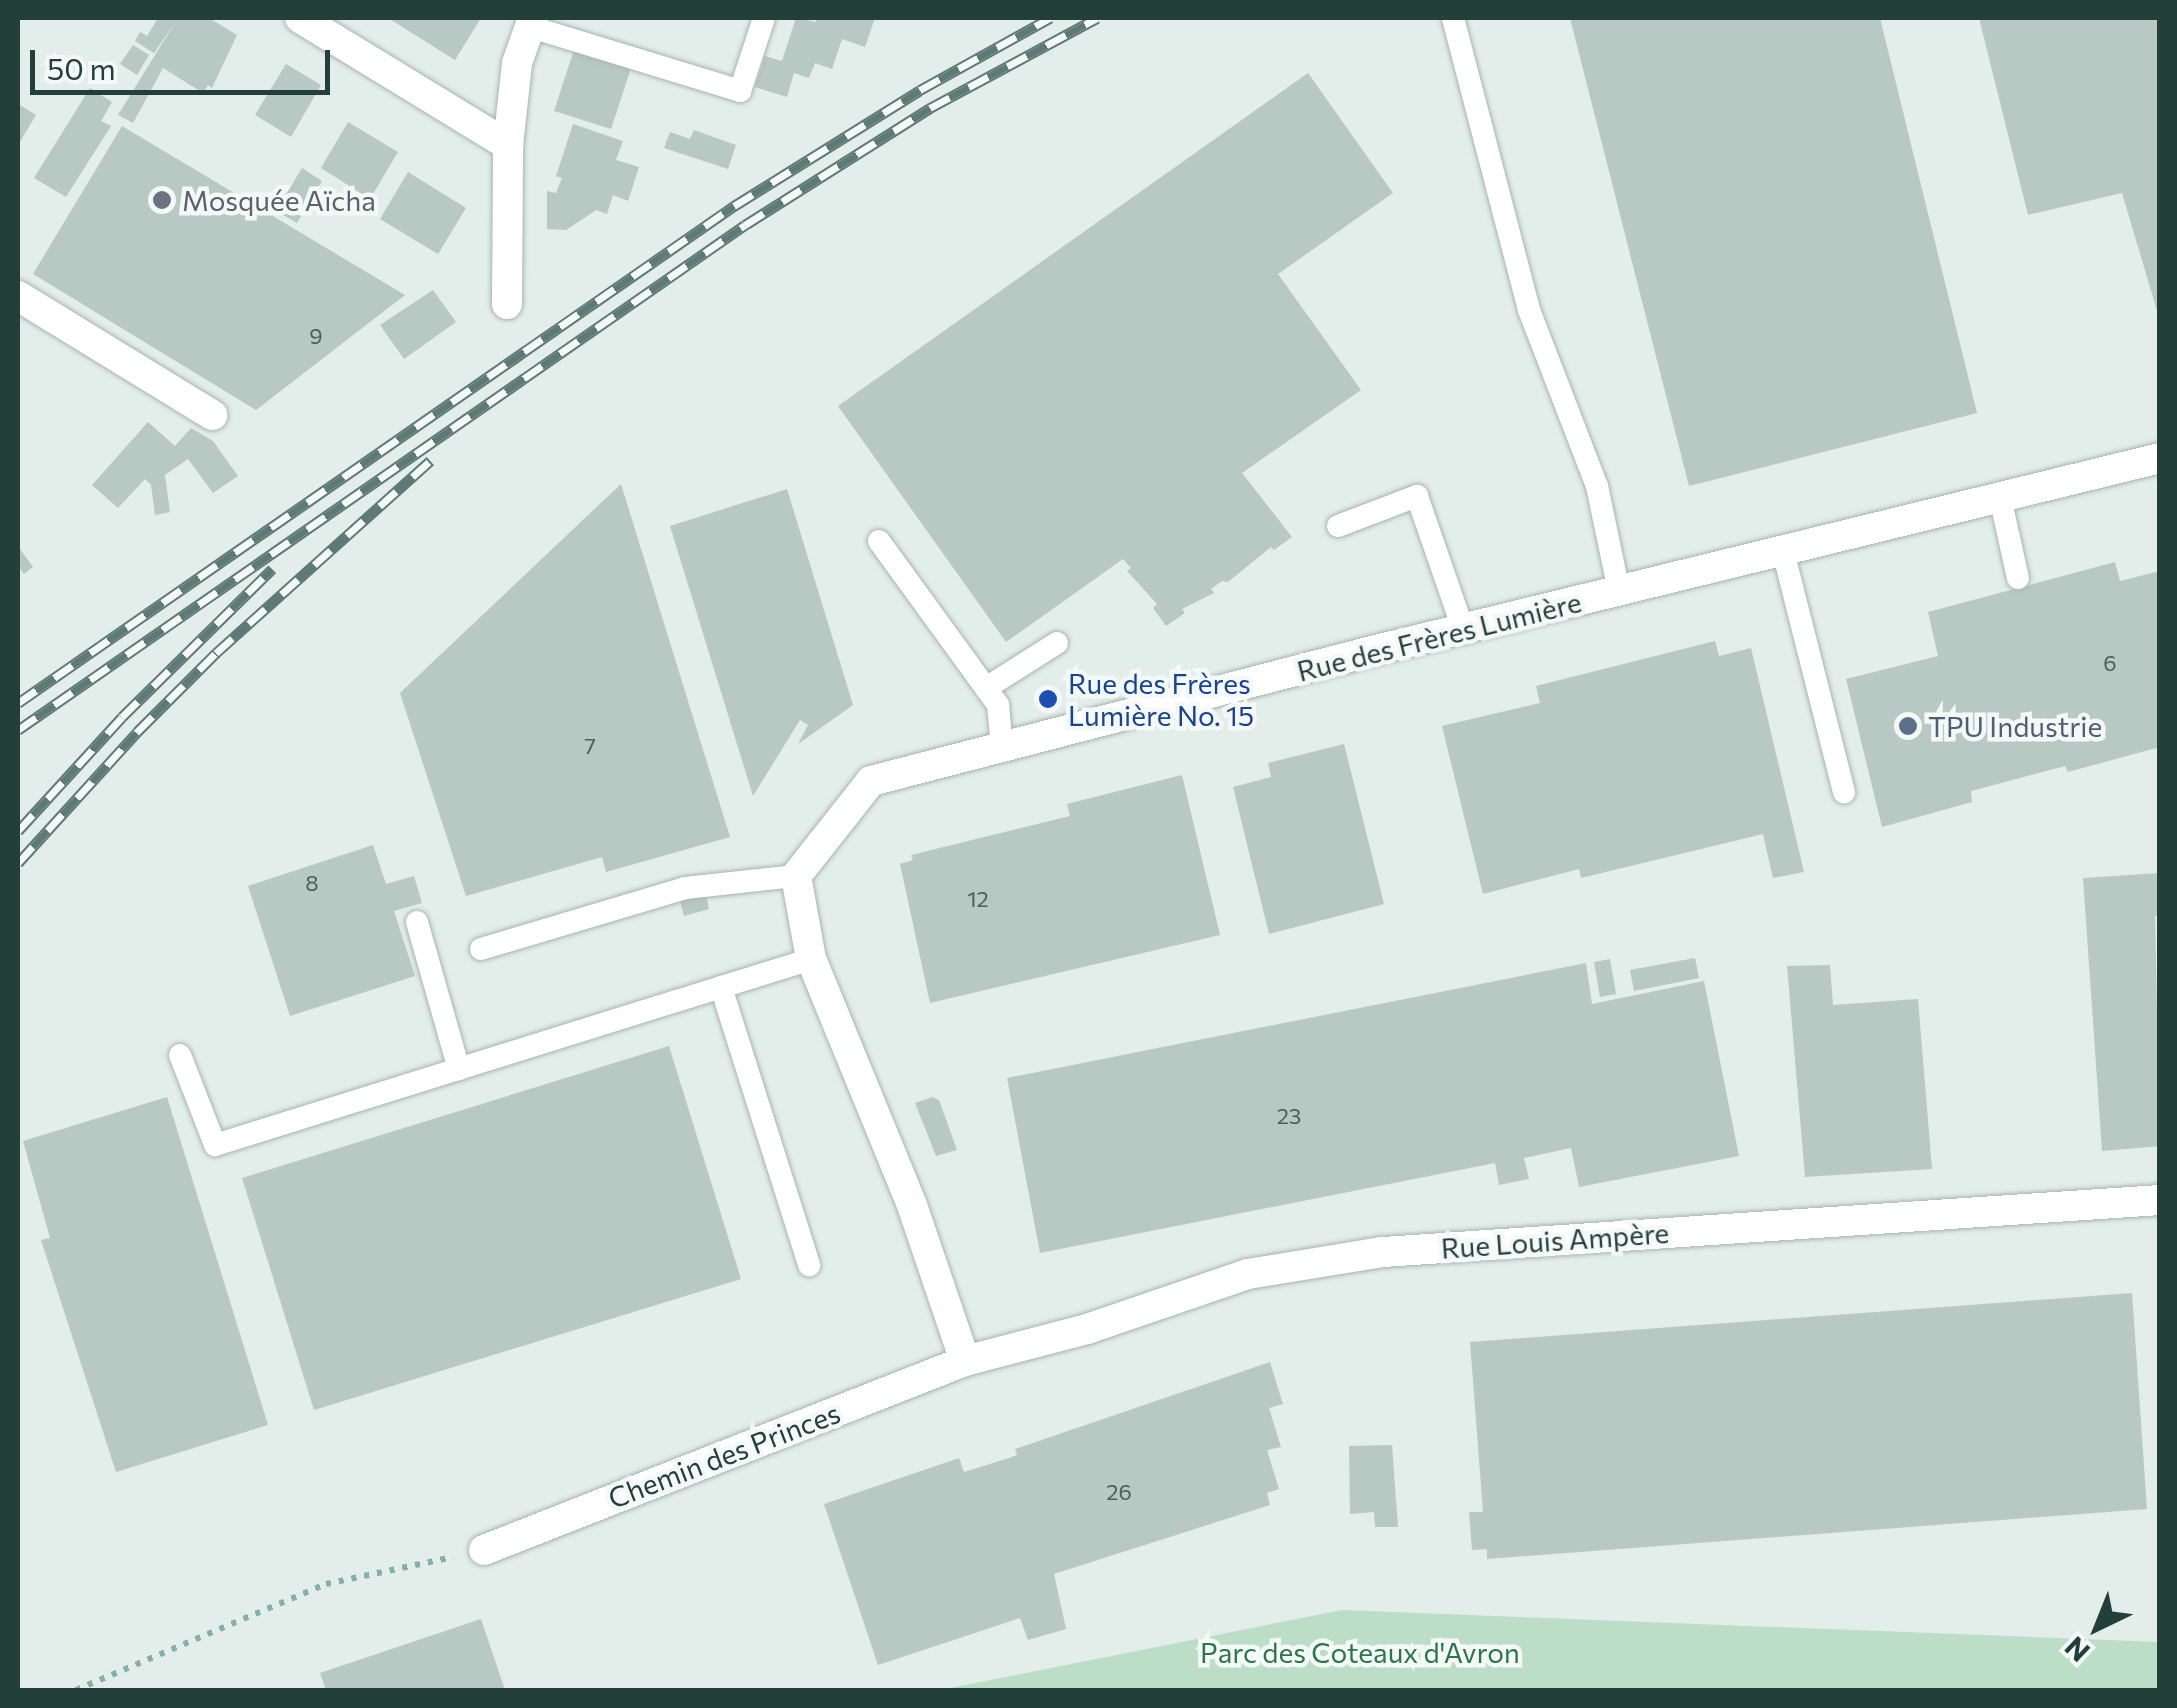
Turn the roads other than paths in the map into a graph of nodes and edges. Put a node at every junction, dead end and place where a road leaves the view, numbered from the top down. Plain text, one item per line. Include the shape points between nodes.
1 (300, 18) edge
2 (764, 18) edge
3 (1453, 18) edge
4 (532, 22) edge
5 (508, 145) junction
6 (18, 296) edge
7 (507, 304) dead end
8 (212, 415) dead end
9 (2160, 458) edge
10 (2000, 498) junction
11 (1338, 526) dead end
12 (879, 541) dead end
13 (1782, 551) junction
14 (2018, 578) dead end
15 (1619, 591) junction
16 (1463, 629) junction
17 (1057, 643) dead end
18 (986, 688) junction
19 (1002, 748) junction
20 (1844, 792) dead end
21 (796, 876) junction
22 (417, 922) dead end
23 (481, 949) dead end
24 (811, 959) junction
25 (721, 987) junction
26 (180, 1055) dead end
27 (458, 1069) junction
28 (2160, 1200) edge
29 (808, 1264) dead end
30 (965, 1360) junction
31 (484, 1550) road end

1 - 5 street
2 - 4 lane via 740,91
3 - 15 lane via 1529,310 1597,486
4 - 5 street via 517,63
5 - 7 street
6 - 8 street
9 - 10 street, Rue des Frères Lumière
10 - 13 street, Rue des Frères Lumière
10 - 14 lane
11 - 16 lane via 1417,496
12 - 18 lane
13 - 15 street, Rue des Frères Lumière
13 - 20 lane
15 - 16 street, Rue des Frères Lumière
16 - 19 street, Rue des Frères Lumière
17 - 18 lane
18 - 19 lane via 998,705
19 - 21 street, Rue des Frères Lumière via 871,782
21 - 23 lane via 685,888
21 - 24 street
22 - 27 lane
24 - 25 lane
24 - 30 street via 912,1204
25 - 27 lane
25 - 29 lane
26 - 27 lane via 214,1146
28 - 30 street, Rue Louis Ampère via 1382,1252 1248,1274 1087,1329
30 - 31 street, Chemin des Princes

